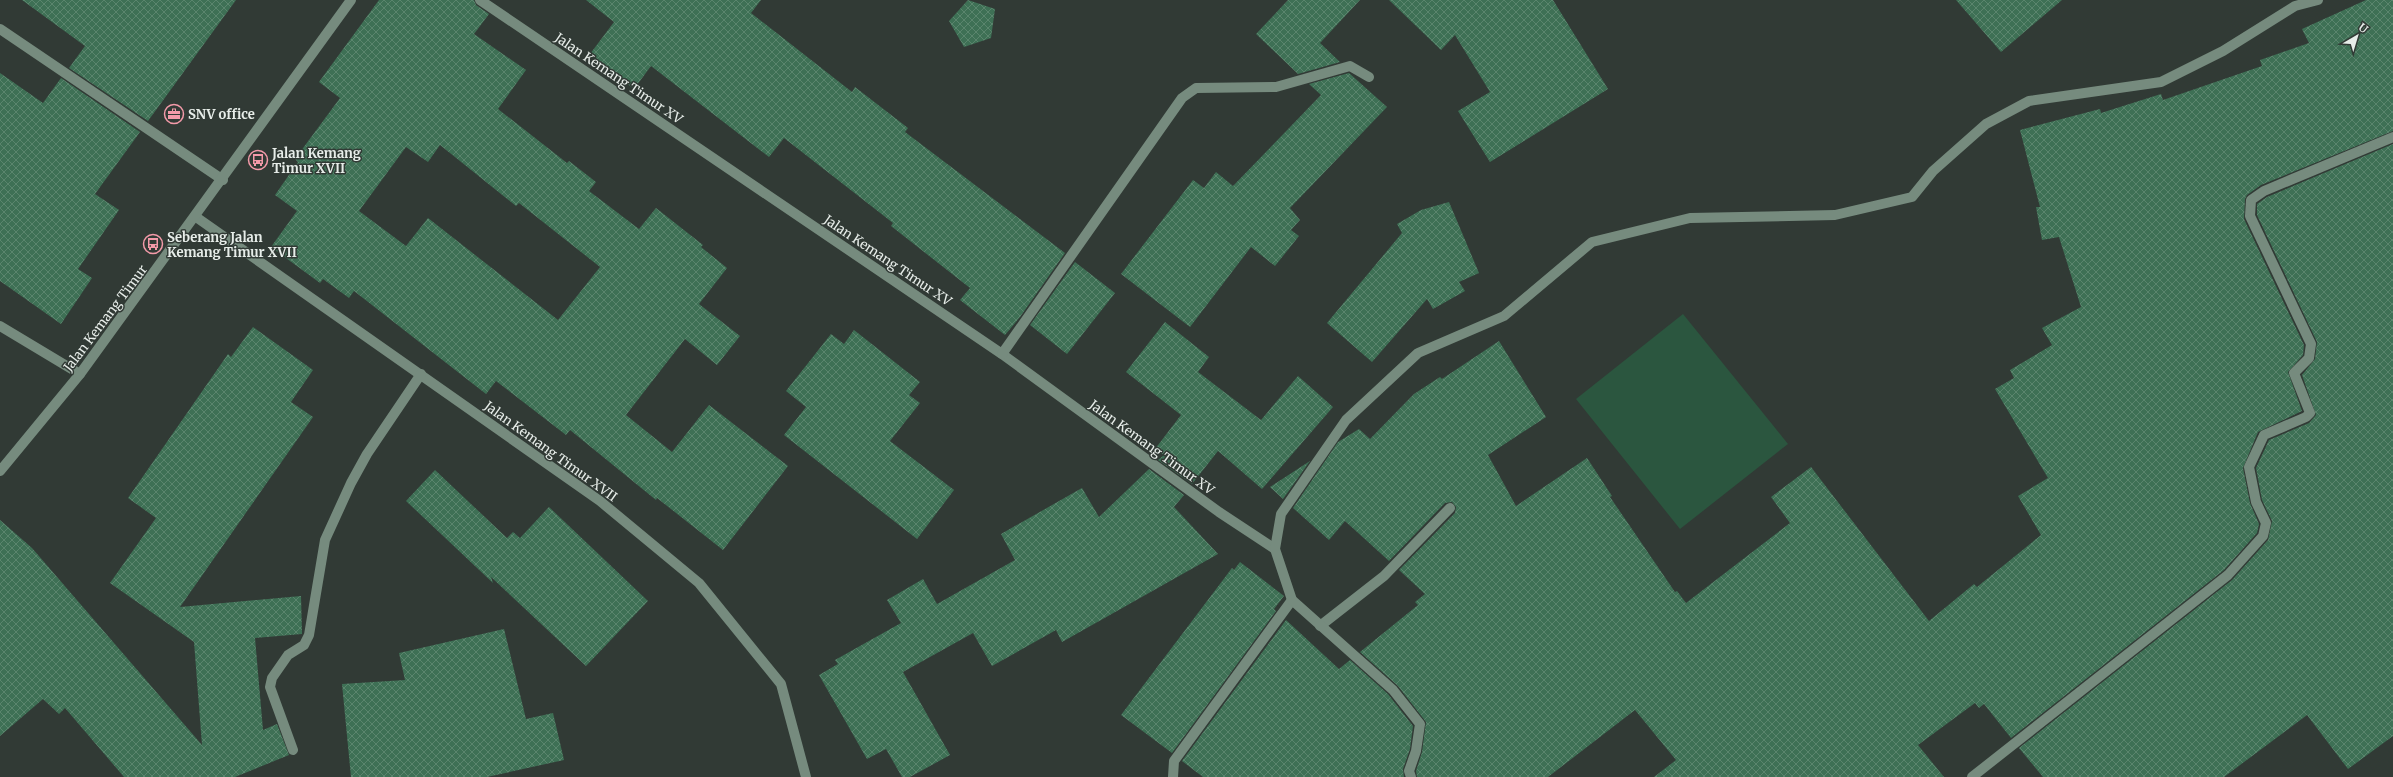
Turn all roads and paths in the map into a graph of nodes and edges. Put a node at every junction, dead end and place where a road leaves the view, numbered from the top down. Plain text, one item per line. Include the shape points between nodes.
1 (351, 0) edge
2 (480, 0) edge
3 (2318, 0) edge
4 (0, 29) edge
5 (1369, 77) dead end
6 (2393, 137) edge
7 (222, 180) junction
8 (196, 217) junction
9 (0, 326) edge
10 (1002, 354) junction
11 (80, 374) junction
12 (421, 374) junction
13 (0, 471) edge
14 (1450, 508) dead end
15 (1275, 548) junction
16 (1292, 600) junction
17 (1320, 626) junction
18 (293, 750) dead end
19 (806, 777) edge
20 (1173, 777) edge
21 (1411, 777) edge
22 (1972, 777) edge

1 - 7 street, Jalan Kemang Timur
2 - 10 street, Jalan Kemang Timur XV
3 - 15 street via 2295,6 2223,51 2161,82 2029,101 1986,124 1933,171 1912,197 1835,215 1690,218 1592,242 1504,316 1418,353 1346,420 1281,514
4 - 7 street
5 - 10 street via 1350,66 1276,87 1196,88 1182,98
6 - 22 street via 2264,191 2251,200 2250,216 2311,344 2309,358 2294,373 2310,413 2264,434 2249,467 2256,502 2266,523 2263,536 2228,575
7 - 8 street, Jalan Kemang Timur
8 - 11 street, Jalan Kemang Timur
8 - 12 street, Jalan Kemang Timur XVII
9 - 11 street
10 - 15 street, Jalan Kemang Timur XV via 1225,516
11 - 13 street, Jalan Kemang Timur
12 - 18 street via 367,454 351,483 325,540 309,635 304,645 288,655 272,678 271,690
12 - 19 street, Jalan Kemang Timur XVII via 600,501 699,582 781,684
14 - 17 street via 1384,576
15 - 16 street
16 - 17 street
16 - 20 street via 1174,761
17 - 21 street via 1393,690 1420,724 1416,751 1409,771

